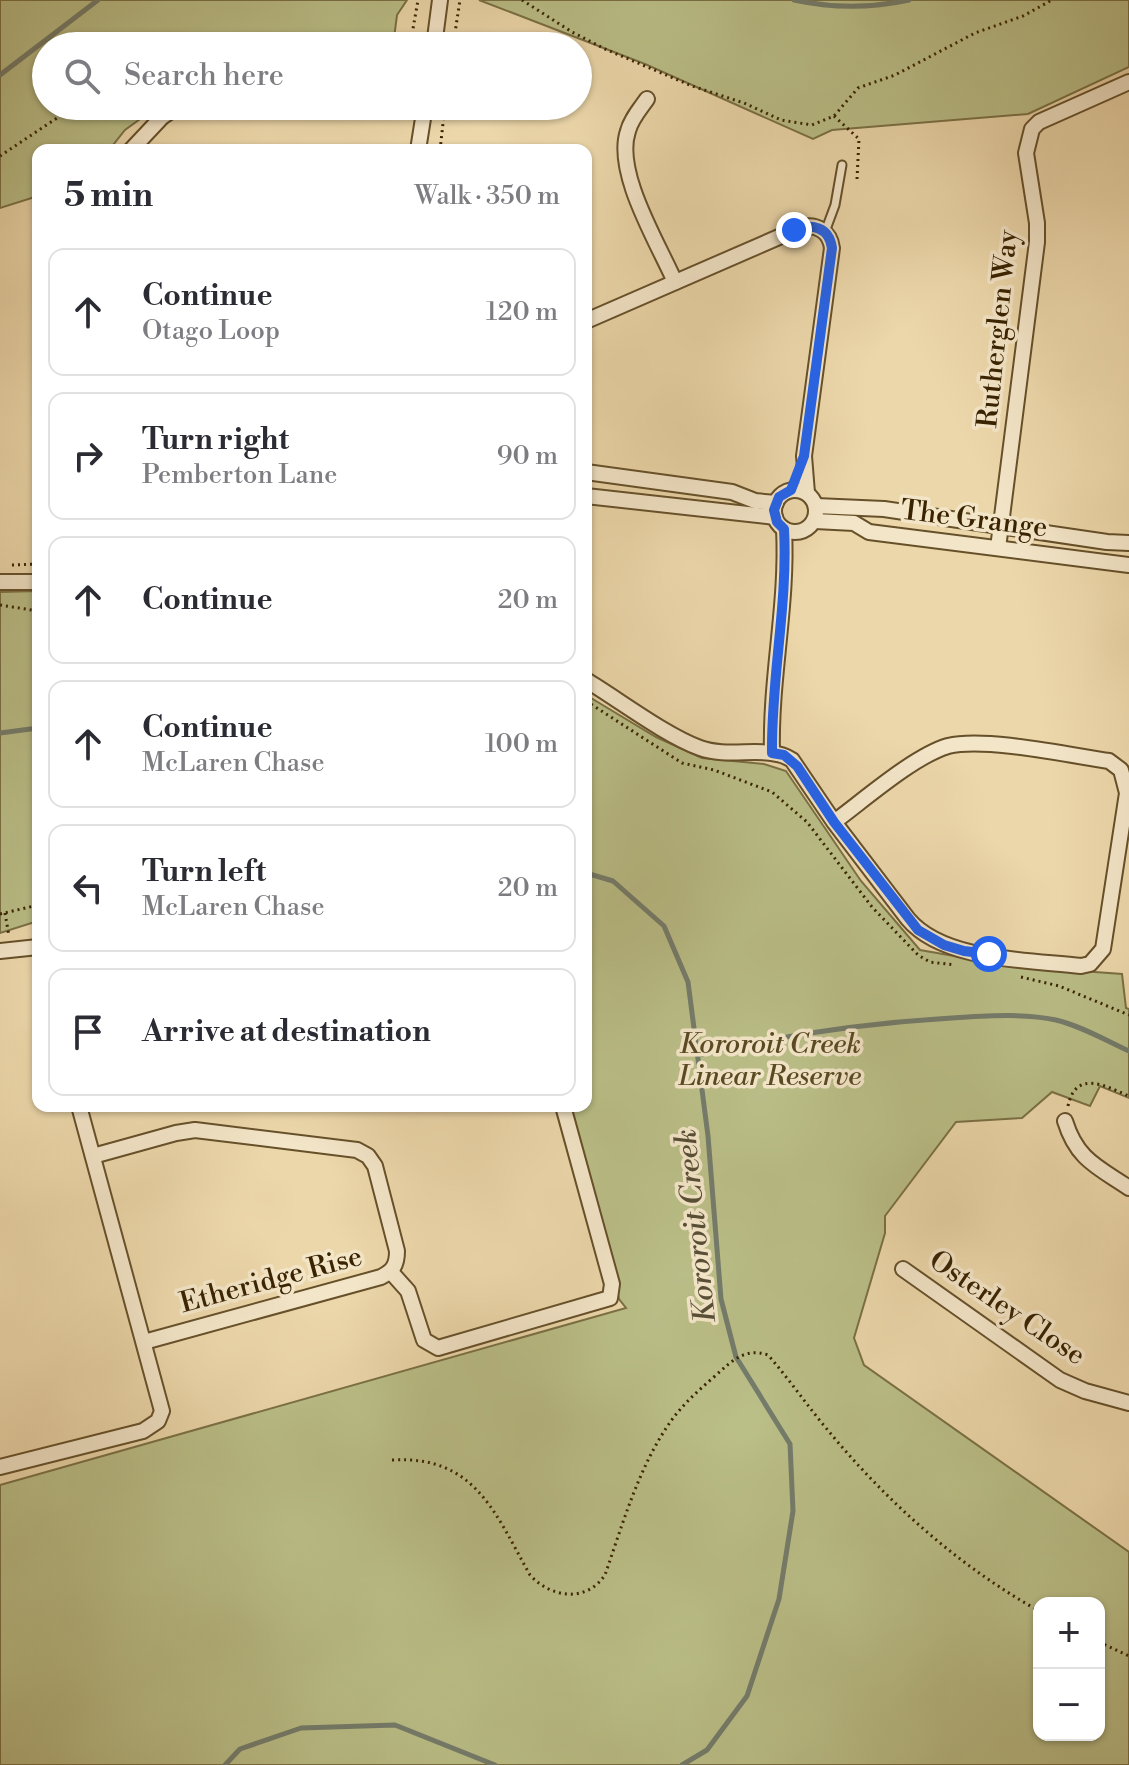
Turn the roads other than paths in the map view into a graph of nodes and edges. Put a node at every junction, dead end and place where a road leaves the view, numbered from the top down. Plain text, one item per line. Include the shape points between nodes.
1 (440, 0) edge
2 (436, 32) edge
3 (1129, 82) edge
4 (647, 99) dead end
5 (159, 120) edge
6 (423, 120) edge
7 (137, 144) edge
8 (419, 144) edge
9 (842, 165) dead end
10 (825, 232) junction
11 (675, 282) junction
12 (592, 318) edge
13 (804, 456) junction
14 (592, 473) edge
15 (791, 490) junction
16 (807, 493) junction
17 (592, 497) edge
18 (816, 513) junction
19 (778, 517) junction
20 (1001, 526) junction
21 (800, 532) junction
22 (1129, 543) edge
23 (998, 548) junction
24 (1129, 565) edge
25 (787, 569) junction
26 (0, 582) edge
27 (32, 582) edge
28 (592, 684) edge
29 (772, 753) junction
30 (1127, 776) edge
31 (834, 822) junction
32 (32, 947) edge
33 (5, 949) edge
34 (81, 1112) edge
35 (565, 1112) edge
36 (1065, 1121) road end
37 (93, 1156) junction
38 (1129, 1188) edge
39 (903, 1269) dead end
40 (391, 1272) junction
41 (144, 1342) junction
42 (1129, 1403) edge
43 (0, 1467) edge

1 - 2 street
3 - 20 street, Rutherglen Way via 1039,122 1028,135 1037,242
4 - 11 street via 627,132 625,151 632,186
5 - 7 street
6 - 8 street
9 - 10 lane
10 - 11 street via 802,227
10 - 13 street via 832,248
11 - 12 street
13 - 15 street
13 - 16 street
14 - 19 street via 732,492
15 - 16 street
15 - 19 street via 779,497
16 - 18 street
17 - 19 street
18 - 20 street, The Grange via 884,509
18 - 21 street
18 - 23 street, The Grange via 869,532
19 - 21 street
19 - 25 street
20 - 22 street, The Grange
20 - 23 street, Rutherglen Way
21 - 25 street
23 - 24 street, The Grange
25 - 29 street via 771,709
26 - 27 street
28 - 29 street via 699,748
29 - 31 street via 792,760
30 - 31 street via 1109,761 989,744 948,747
30 - 31 street via 1105,943 1099,957 1081,966 964,951 931,939 908,919
32 - 33 street
34 - 37 street
35 - 40 street via 612,1284 610,1298 438,1348 424,1340 408,1291
36 - 38 street via 1081,1155
37 - 40 street, Etheridge Rise via 195,1130 357,1150 375,1166 397,1251
37 - 41 street
39 - 42 street, Osterley Close via 1060,1380
40 - 41 street, Etheridge Rise
41 - 43 street via 162,1411 151,1428

